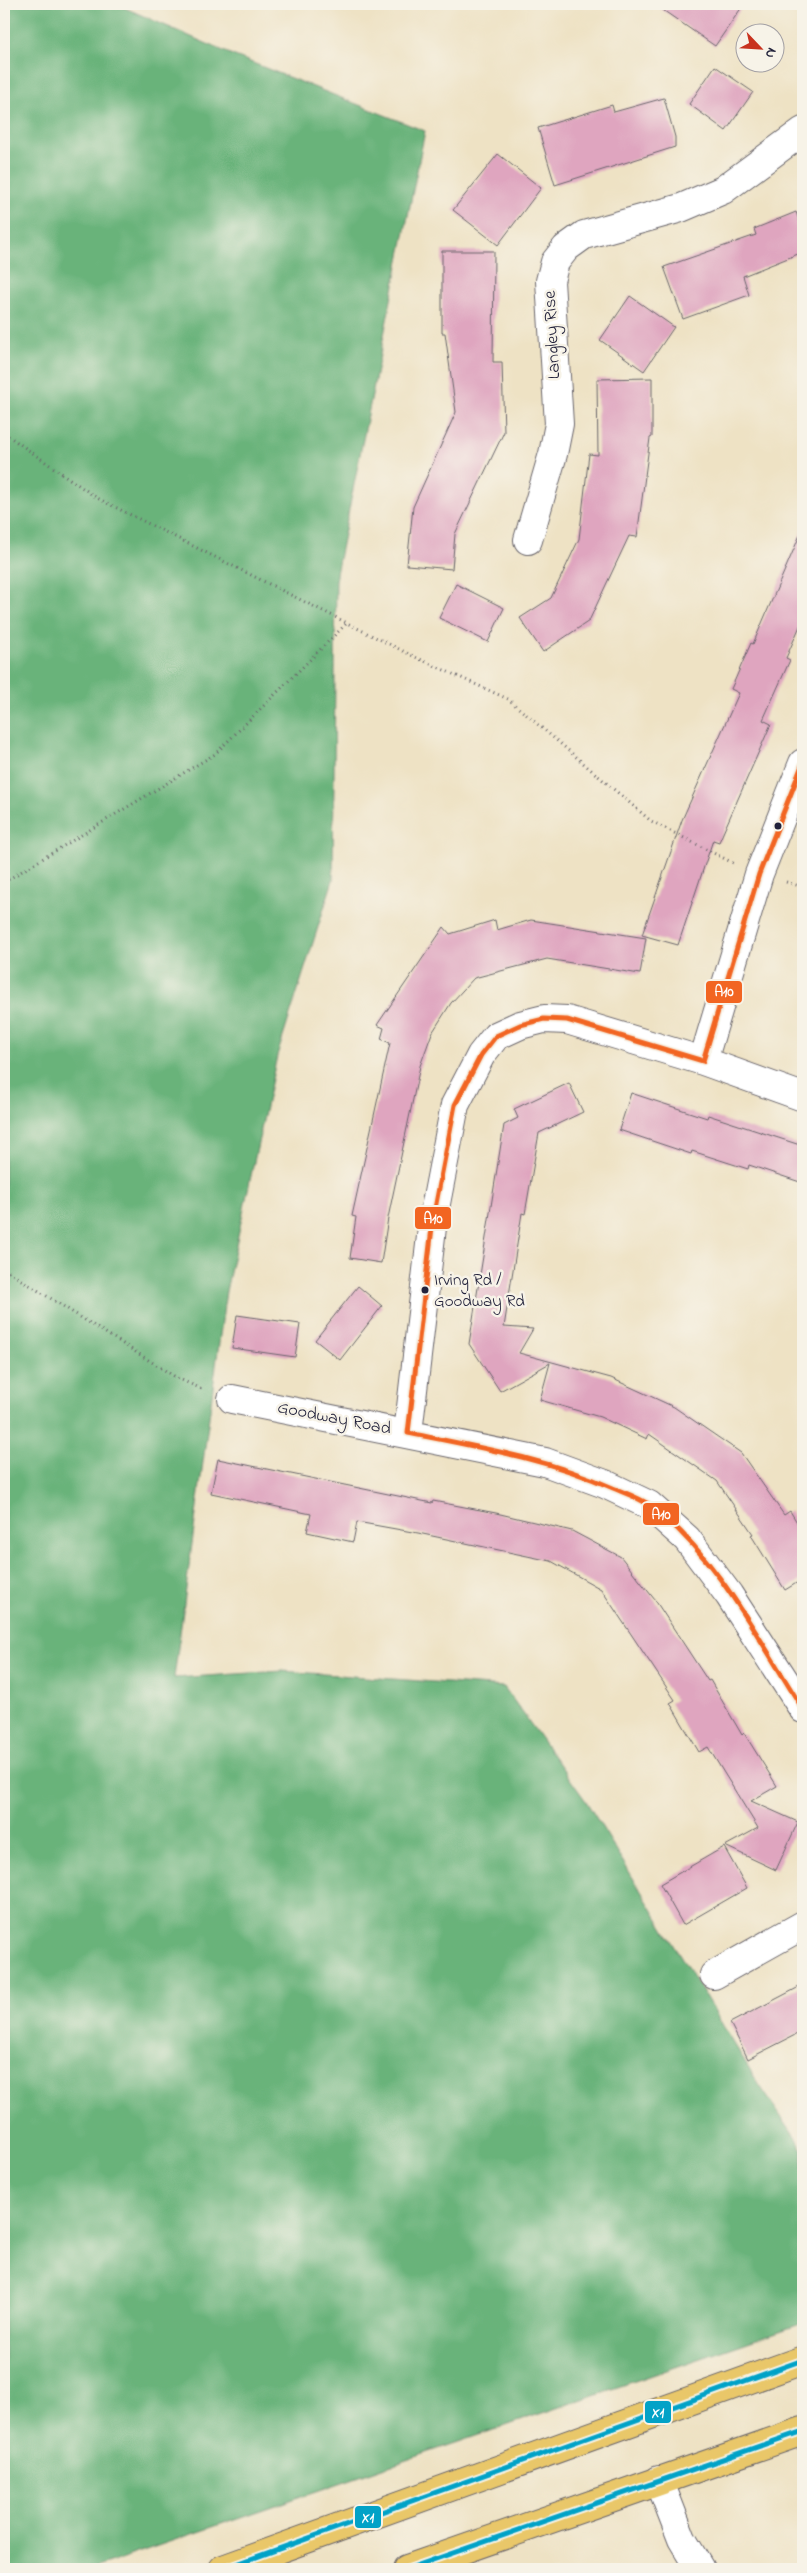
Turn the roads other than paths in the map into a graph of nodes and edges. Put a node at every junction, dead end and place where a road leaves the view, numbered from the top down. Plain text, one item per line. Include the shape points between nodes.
1 (803, 131) edge
2 (528, 540) dead end
3 (803, 763) edge
4 (703, 1061) junction
5 (803, 1097) edge
6 (232, 1399) road end
7 (408, 1433) junction
8 (803, 1709) edge
9 (803, 1925) edge
10 (714, 1975) dead end
11 (803, 2360) edge
12 (803, 2431) edge
13 (659, 2480) junction
14 (223, 2569) edge
15 (407, 2569) edge
16 (700, 2569) edge

1 - 2 street, Langley Rise via 723,190 681,208 584,235 566,248 555,262 550,281 559,424 554,454
3 - 4 street via 759,874
4 - 5 street
4 - 7 street via 567,1020 544,1019 496,1036 481,1055 455,1105 433,1219
6 - 7 street, Goodway Road
7 - 8 street, Goodway Road via 545,1462 605,1484 649,1505 687,1539 729,1595
9 - 10 street
11 - 14 highway
12 - 13 highway
13 - 15 highway
13 - 16 street via 682,2539

